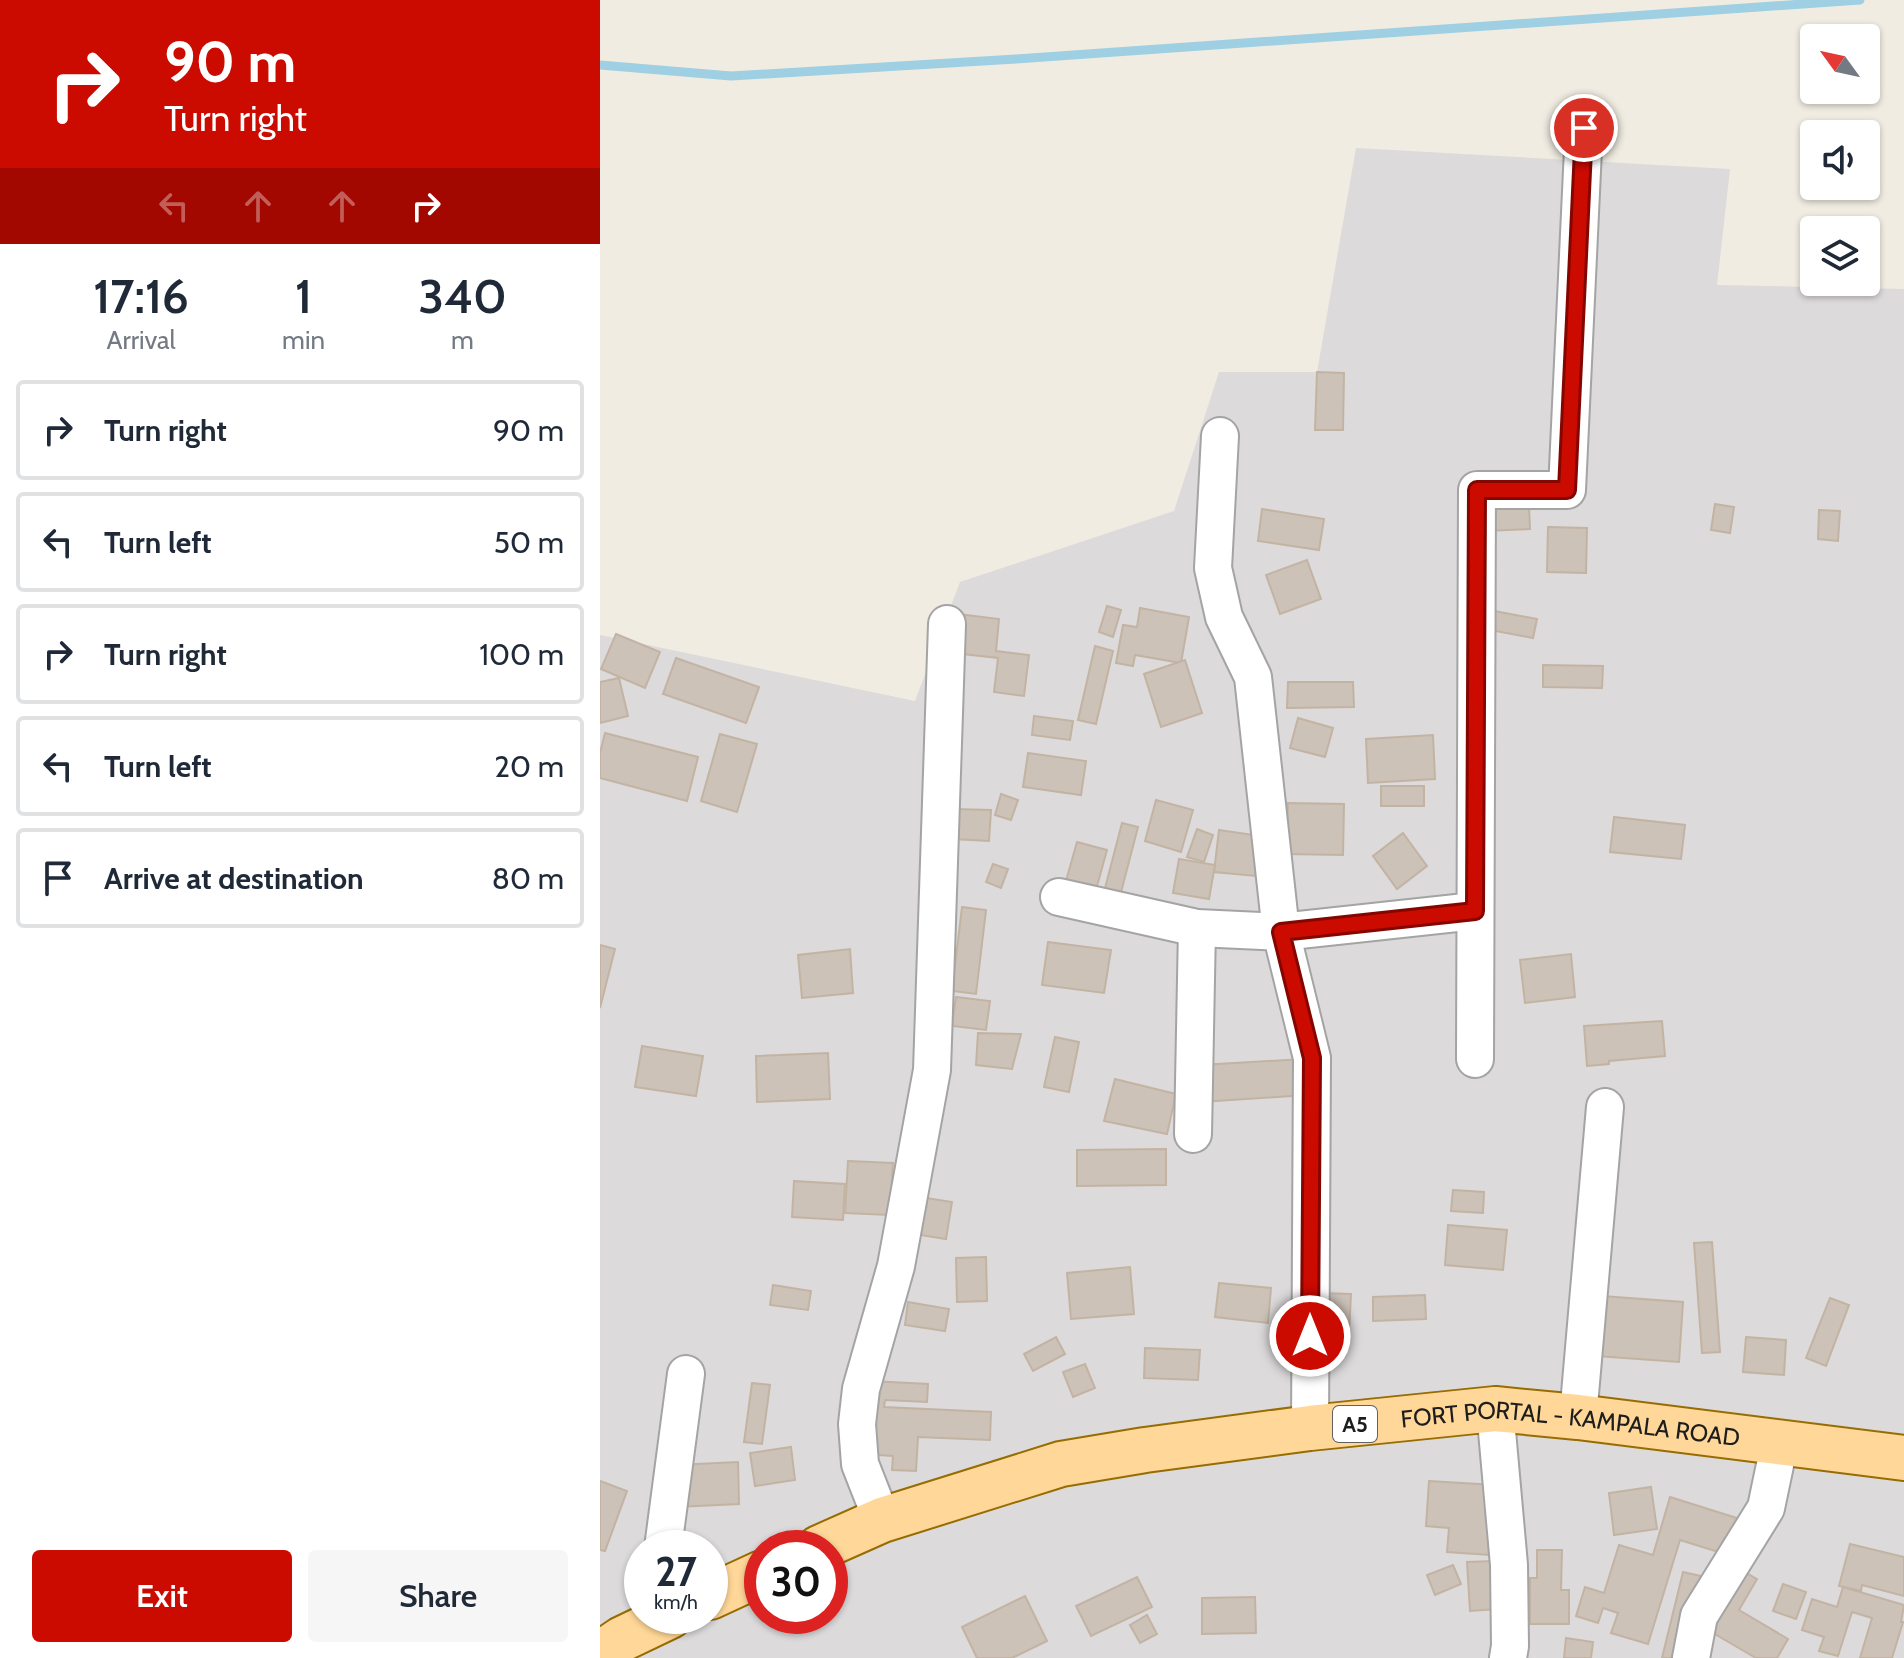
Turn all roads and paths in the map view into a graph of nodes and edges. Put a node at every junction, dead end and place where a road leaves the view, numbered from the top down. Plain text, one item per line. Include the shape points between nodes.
1 (1584, 128) dead end
2 (1220, 436) dead end
3 (947, 624) dead end
4 (1059, 897) dead end
5 (1475, 911) junction
6 (1197, 928) junction
7 (1281, 932) junction
8 (1475, 1059) dead end
9 (1605, 1107) dead end
10 (1193, 1134) dead end
11 (686, 1374) dead end
12 (1495, 1409) junction
13 (1578, 1417) junction
14 (1310, 1428) junction
15 (1780, 1441) junction
16 (1904, 1458) edge
17 (882, 1520) junction
18 (665, 1530) edge
19 (848, 1535) edge
20 (632, 1634) edge
21 (611, 1644) edge
22 (1508, 1658) edge
23 (1691, 1658) edge

1 - 5 street via 1567,490 1477,490
2 - 7 street via 1213,568 1224,617 1253,677
3 - 17 street via 932,1070 896,1266 861,1389 857,1424 860,1464
4 - 6 street
5 - 7 street
5 - 8 street
6 - 7 street
6 - 10 street
7 - 14 street via 1312,1058
9 - 13 street
11 - 18 street
12 - 13 main road, FORT PORTAL - KAMPALA ROAD / A5
12 - 14 main road, FORT PORTAL - KAMPALA ROAD / A5
12 - 22 street via 1509,1565
13 - 15 main road, FORT PORTAL - KAMPALA ROAD / A5
14 - 17 main road, FORT PORTAL - KAMPALA ROAD / A5 via 1061,1464
15 - 16 main road, FORT PORTAL - KAMPALA ROAD / A5
15 - 23 street via 1766,1508 1699,1616
17 - 19 main road, FORT PORTAL - KAMPALA ROAD / A5
20 - 21 main road

